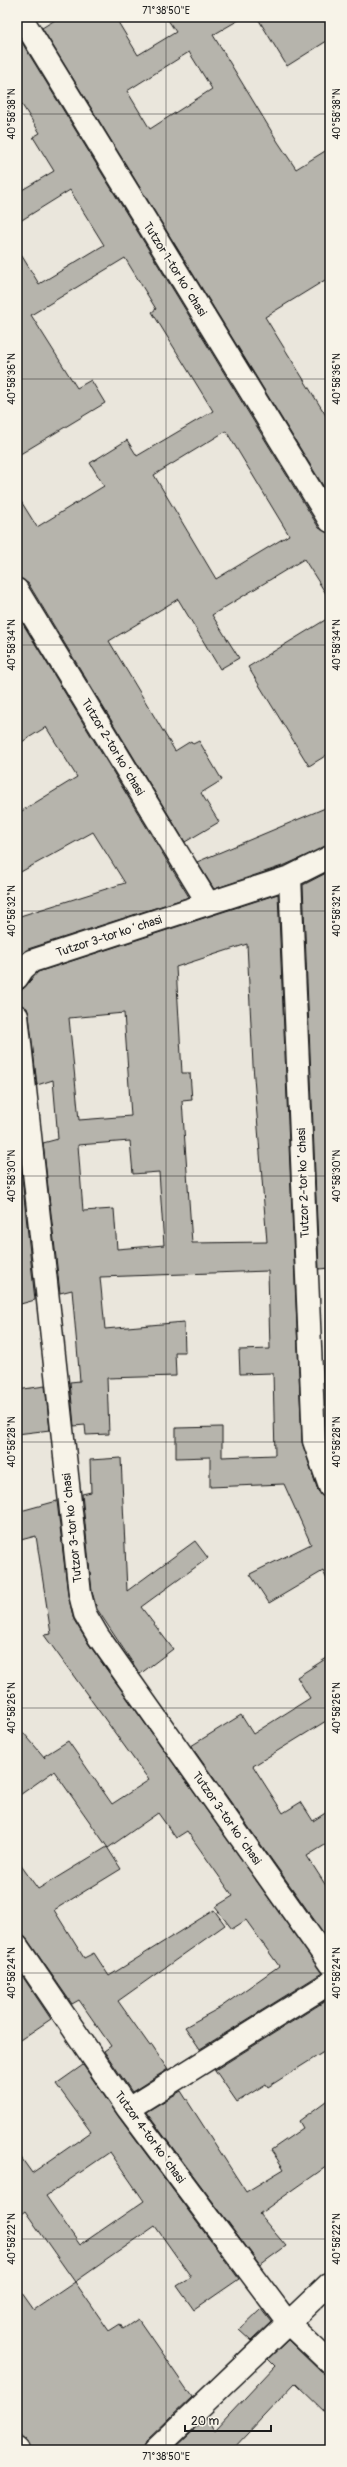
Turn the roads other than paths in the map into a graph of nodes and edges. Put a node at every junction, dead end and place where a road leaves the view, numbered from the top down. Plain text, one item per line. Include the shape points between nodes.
1 (21, 17) edge
2 (330, 521) edge
3 (17, 590) edge
4 (330, 857) edge
5 (290, 877) junction
6 (208, 903) junction
7 (17, 978) edge
8 (17, 1016) edge
9 (330, 1487) edge
10 (17, 1946) edge
11 (330, 1964) edge
12 (330, 1983) edge
13 (128, 2109) junction
14 (330, 2283) edge
15 (288, 2323) junction
16 (330, 2363) edge
17 (155, 2450) edge

1 - 2 street, Tutzor 1-tor koʻchasi
3 - 6 street, Tutzor 2-tor koʻchasi
4 - 5 street, Tutzor 3-tor koʻchasi
5 - 6 street, Tutzor 3-tor koʻchasi
5 - 9 street, Tutzor 2-tor koʻchasi via 314,1441
6 - 7 street, Tutzor 3-tor koʻchasi via 32,961
8 - 11 street, Tutzor 3-tor koʻchasi via 80,1594 85,1614
10 - 13 street, Tutzor 4-tor koʻchasi
12 - 13 street
13 - 15 street, Tutzor 4-tor koʻchasi
14 - 15 street
15 - 16 street, Tutzor 4-tor koʻchasi
15 - 17 street

